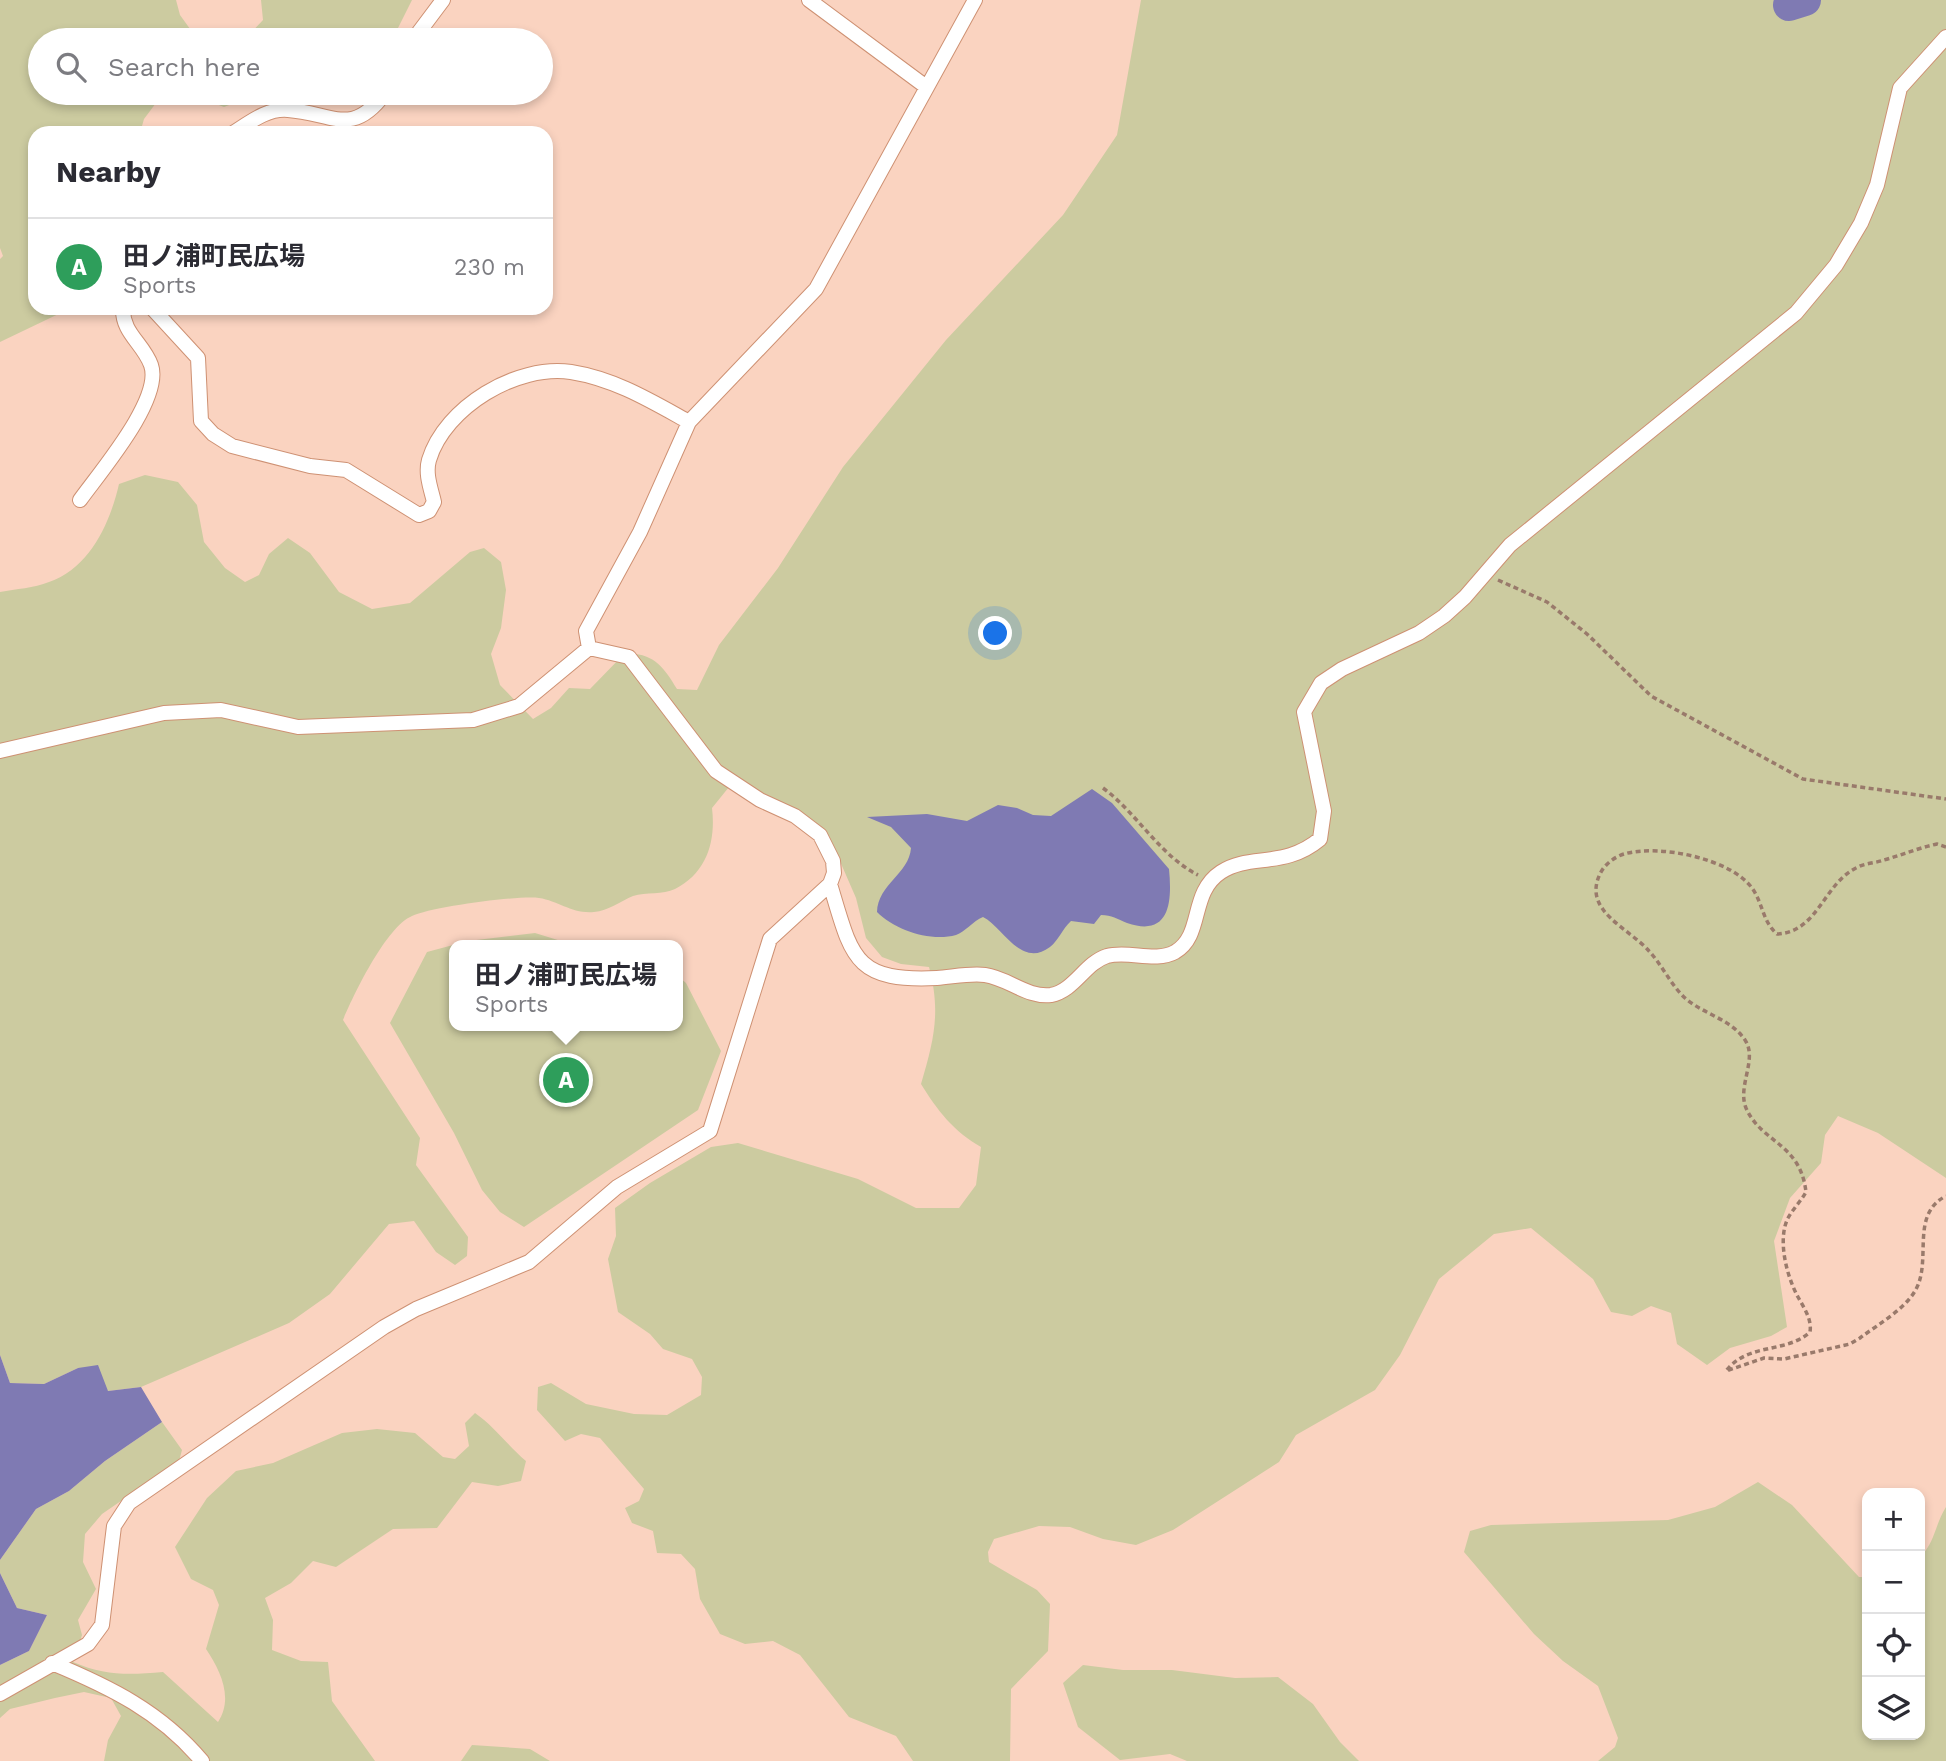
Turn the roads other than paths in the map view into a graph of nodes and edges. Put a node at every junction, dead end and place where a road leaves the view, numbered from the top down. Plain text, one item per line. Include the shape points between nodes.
1 (443, 0) edge
2 (809, 0) edge
3 (975, 0) edge
4 (422, 28) edge
5 (1946, 37) edge
6 (925, 86) junction
7 (374, 105) edge
8 (244, 126) edge
9 (125, 315) edge
10 (158, 315) edge
11 (690, 422) junction
12 (80, 500) dead end
13 (589, 648) junction
14 (0, 751) edge
15 (830, 884) junction
16 (52, 1663) junction
17 (0, 1694) edge
18 (202, 1761) edge

1 - 4 street
2 - 6 street
3 - 6 street
5 - 15 street via 1900,88 1877,185 1861,223 1816,291 1796,313 1510,545 1444,616 1321,683 1304,712 1324,811 1320,839 1284,859 1223,870 1209,881 1189,938 1178,950 1166,956 1107,956 1051,995 1035,994 984,975 882,976 868,967 848,941
6 - 11 street via 816,289
7 - 8 street via 347,122 286,109 261,115
9 - 12 street via 129,334 145,353 153,377 138,415
10 - 11 street via 198,358 201,421 213,434 232,446 310,467 346,470 419,515 429,511 434,502 428,462 435,447 478,398 506,383 538,373 569,372 616,383
11 - 13 street via 640,532 586,631
13 - 14 street via 519,706 473,720 299,727 220,710 163,713
13 - 15 street via 629,657 716,771 820,835 833,861 835,873
15 - 16 street via 770,939 710,1131 617,1186 529,1262 384,1327 129,1503 114,1526 102,1625 88,1644
16 - 17 street
16 - 18 street via 112,1687 172,1730

